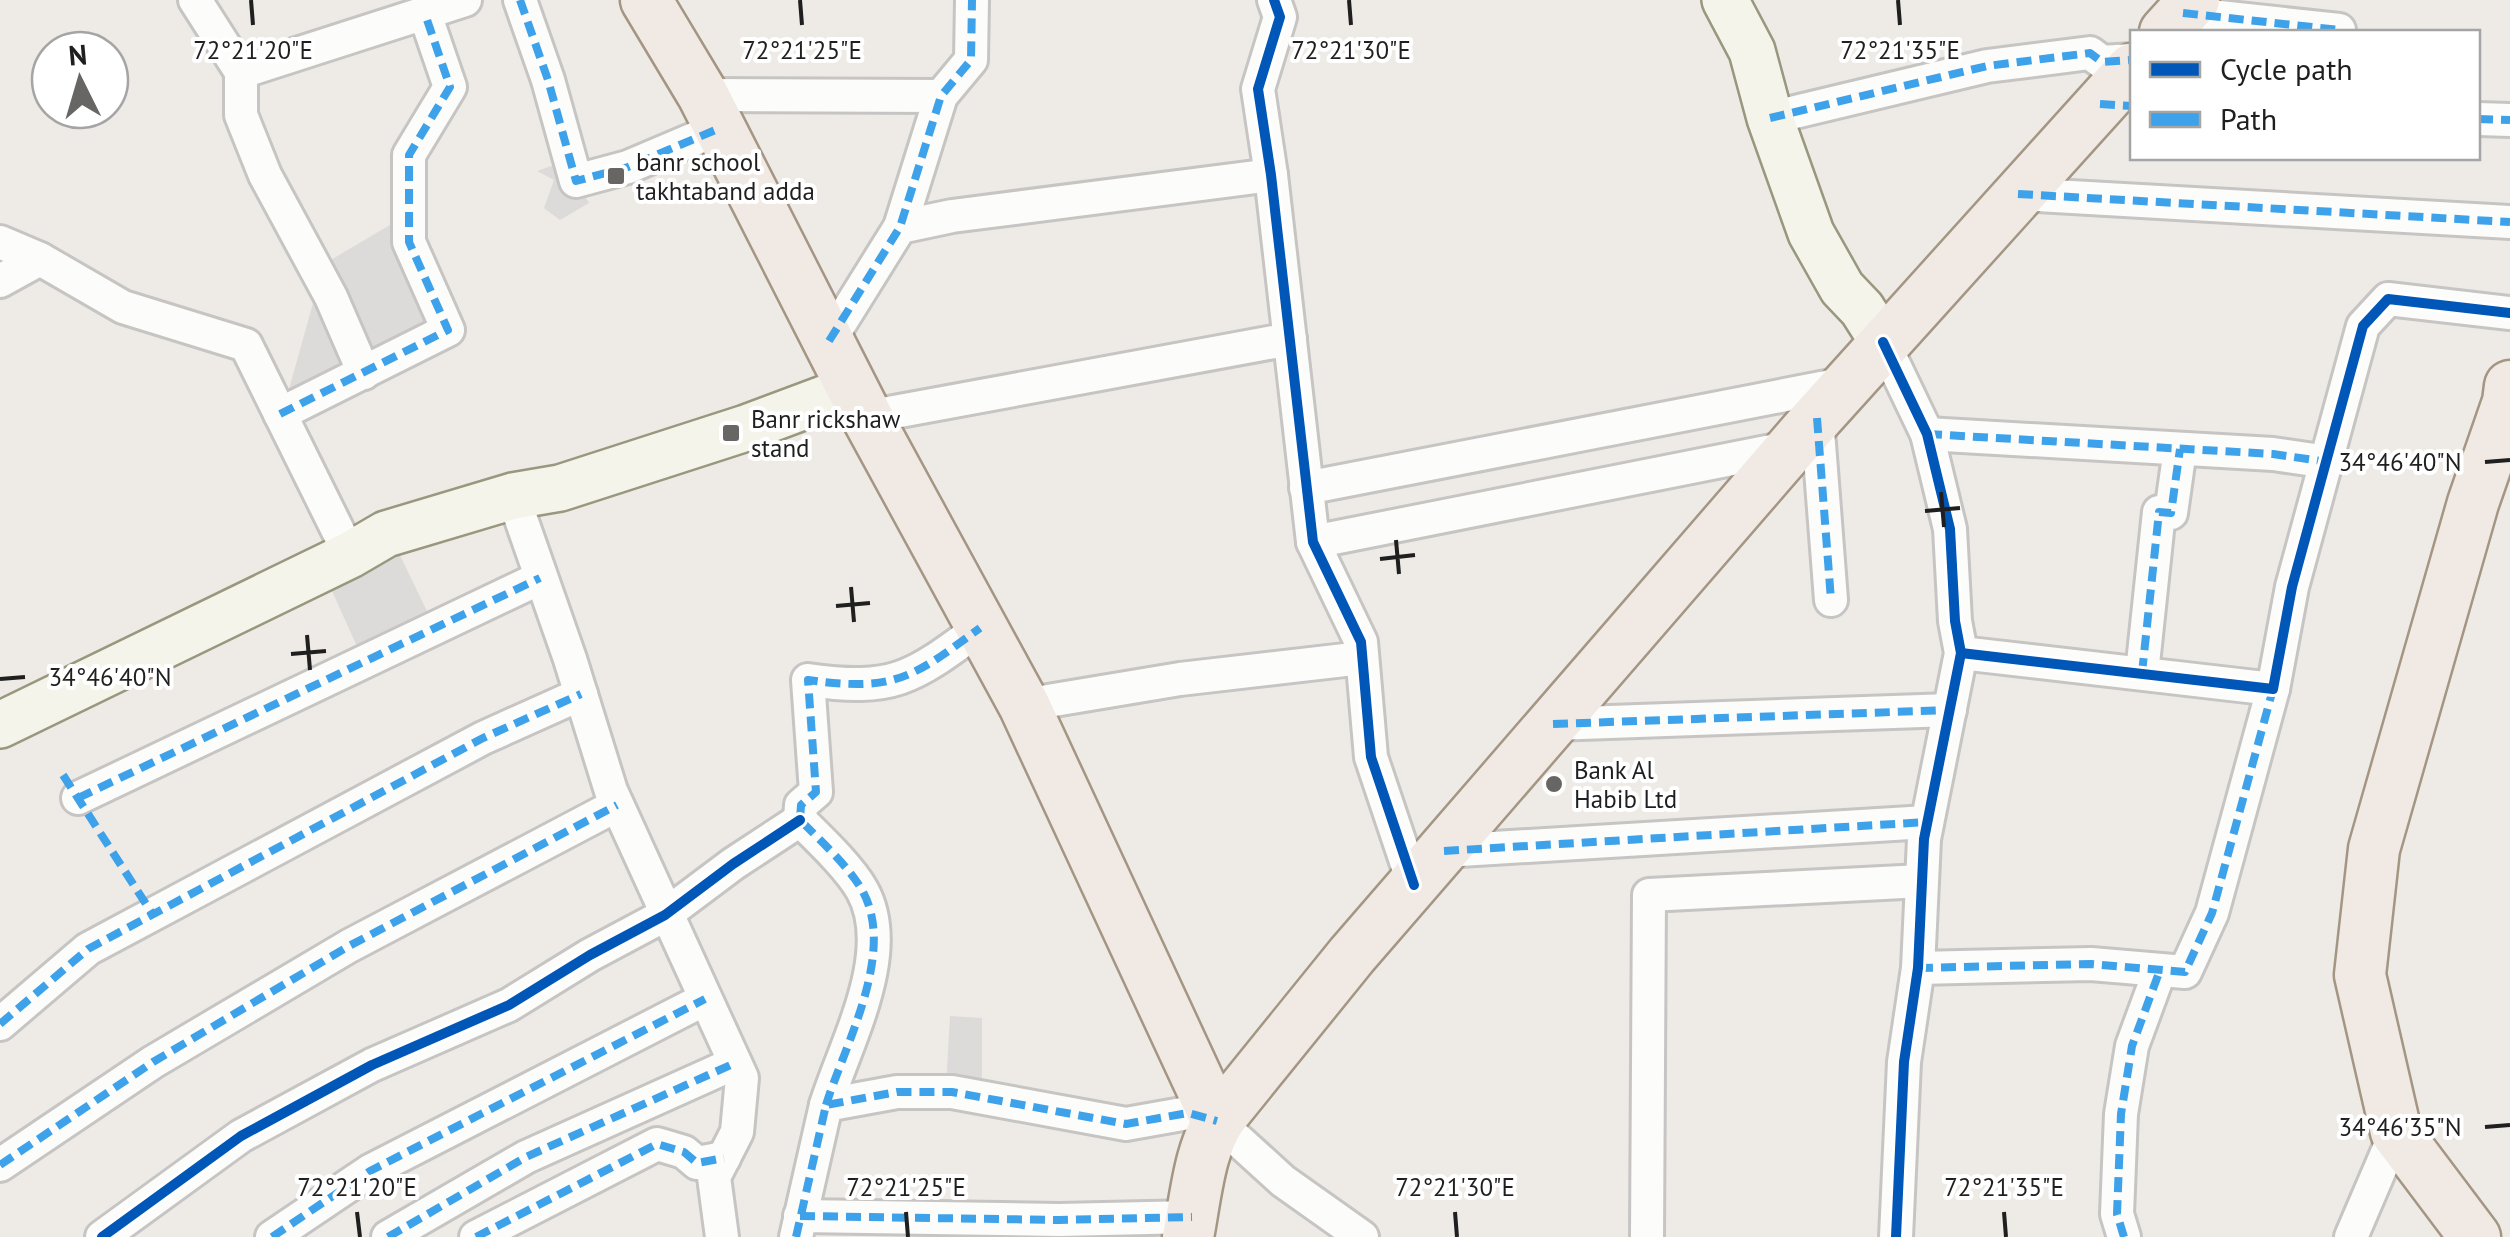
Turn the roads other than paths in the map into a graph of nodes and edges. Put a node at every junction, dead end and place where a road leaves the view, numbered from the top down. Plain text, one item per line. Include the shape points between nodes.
1 (195, 0) edge
2 (464, 0) edge
3 (520, 0) edge
4 (646, 0) edge
5 (972, 0) edge
6 (1274, 0) edge
7 (1725, 0) edge
8 (424, 14) junction
9 (2181, 15) edge
10 (2339, 30) dead end
11 (2130, 60) edge
12 (241, 72) junction
13 (2122, 93) edge
14 (942, 96) junction
15 (712, 111) junction
16 (1770, 118) junction
17 (2480, 118) edge
18 (2510, 120) edge
19 (1271, 175) junction
20 (2018, 194) junction
21 (2510, 222) edge
22 (900, 228) junction
23 (0, 242) edge
24 (40, 259) junction
25 (0, 281) edge
26 (2510, 313) edge
27 (1290, 339) junction
28 (828, 342) junction
29 (1883, 342) junction
30 (364, 373) junction
31 (2509, 397) edge
32 (860, 402) junction
33 (280, 414) junction
34 (1818, 416) junction
35 (1928, 434) junction
36 (2180, 449) junction
37 (2328, 462) junction
38 (1306, 488) junction
39 (513, 496) junction
40 (1313, 542) junction
41 (350, 555) junction
42 (540, 578) junction
43 (1832, 600) dead end
44 (980, 628) junction
45 (1961, 653) junction
46 (1362, 658) junction
47 (2142, 673) junction
48 (2273, 688) junction
49 (581, 694) junction
50 (1024, 706) junction
51 (1950, 710) junction
52 (1553, 724) junction
53 (0, 725) edge
54 (78, 798) dead end
55 (617, 805) junction
56 (800, 820) junction
57 (1928, 822) junction
58 (1429, 868) junction
59 (1922, 881) junction
60 (666, 915) junction
61 (1918, 968) junction
62 (2160, 970) junction
63 (705, 999) junction
64 (0, 1024) edge
65 (735, 1062) junction
66 (826, 1105) junction
67 (1217, 1122) junction
68 (2396, 1132) junction
69 (724, 1158) junction
70 (0, 1165) edge
71 (798, 1227) edge
72 (1190, 1227) edge
73 (102, 1237) edge
74 (272, 1237) edge
75 (388, 1237) edge
76 (476, 1237) edge
77 (722, 1237) edge
78 (1362, 1237) edge
79 (1646, 1237) edge
80 (1896, 1237) edge
81 (2124, 1237) edge
82 (2350, 1237) edge
83 (2476, 1237) edge

1 - 12 street
2 - 8 street
3 - 15 street via 576,180 628,168
4 - 15 main road
5 - 14 street via 971,60
6 - 19 street via 1280,16 1258,89
7 - 16 main road via 1752,52
8 - 12 street
8 - 30 street via 450,87 409,156 409,242 448,330
9 - 10 street
11 - 16 street via 2102,62 2090,54 1987,66
12 - 30 street via 240,115
13 - 20 main road
14 - 15 street
14 - 22 street
15 - 28 main road
16 - 29 main road via 1811,233
17 - 18 street
19 - 22 street
19 - 27 street
20 - 21 street
20 - 29 main road
22 - 28 street
23 - 24 street
24 - 25 street
24 - 33 street via 123,308 246,346
26 - 37 street via 2388,299 2362,326
27 - 32 street
27 - 38 street
28 - 32 main road
29 - 34 main road
29 - 35 street
30 - 33 street
31 - 68 main road via 2374,849 2360,975
32 - 39 main road
32 - 44 main road
33 - 41 street
34 - 38 street
34 - 40 street
34 - 43 street
34 - 52 main road
35 - 36 street
35 - 45 street via 1950,529
36 - 37 street
36 - 47 street via 2171,513 2159,512
37 - 48 street via 2292,587
38 - 40 street
39 - 41 main road via 386,534
39 - 42 street
40 - 46 street
41 - 53 main road
42 - 49 street
42 - 54 street
44 - 50 main road
44 - 56 street via 925,669 882,685 808,680 816,792 801,806
45 - 47 street
45 - 51 street
46 - 50 street
46 - 58 street via 1370,756
47 - 48 street
48 - 62 street via 2212,913 2185,972
49 - 55 street
49 - 64 street via 483,738 88,949
50 - 67 main road
51 - 52 street
51 - 57 street
52 - 58 main road
55 - 60 street
55 - 70 street via 349,946 153,1062
56 - 60 street
56 - 66 street via 863,890 874,936 868,994
57 - 58 street
57 - 59 street
58 - 67 main road
59 - 61 street
59 - 79 street via 1650,895
60 - 63 street
60 - 73 street via 509,1005 372,1065 242,1136
61 - 62 street via 2091,964
61 - 80 street via 1904,1062
62 - 81 street via 2132,1046 2121,1114 2118,1214
63 - 65 street
63 - 74 street via 370,1171
65 - 69 street via 742,1078 737,1132
65 - 75 street via 526,1157
66 - 67 street via 897,1092 952,1092 1126,1124 1188,1114
66 - 71 street
67 - 72 main road
67 - 78 street via 1283,1181
68 - 82 street
68 - 83 main road
69 - 76 street via 697,1163 658,1144
69 - 77 street via 714,1178
71 - 72 street via 1059,1220

